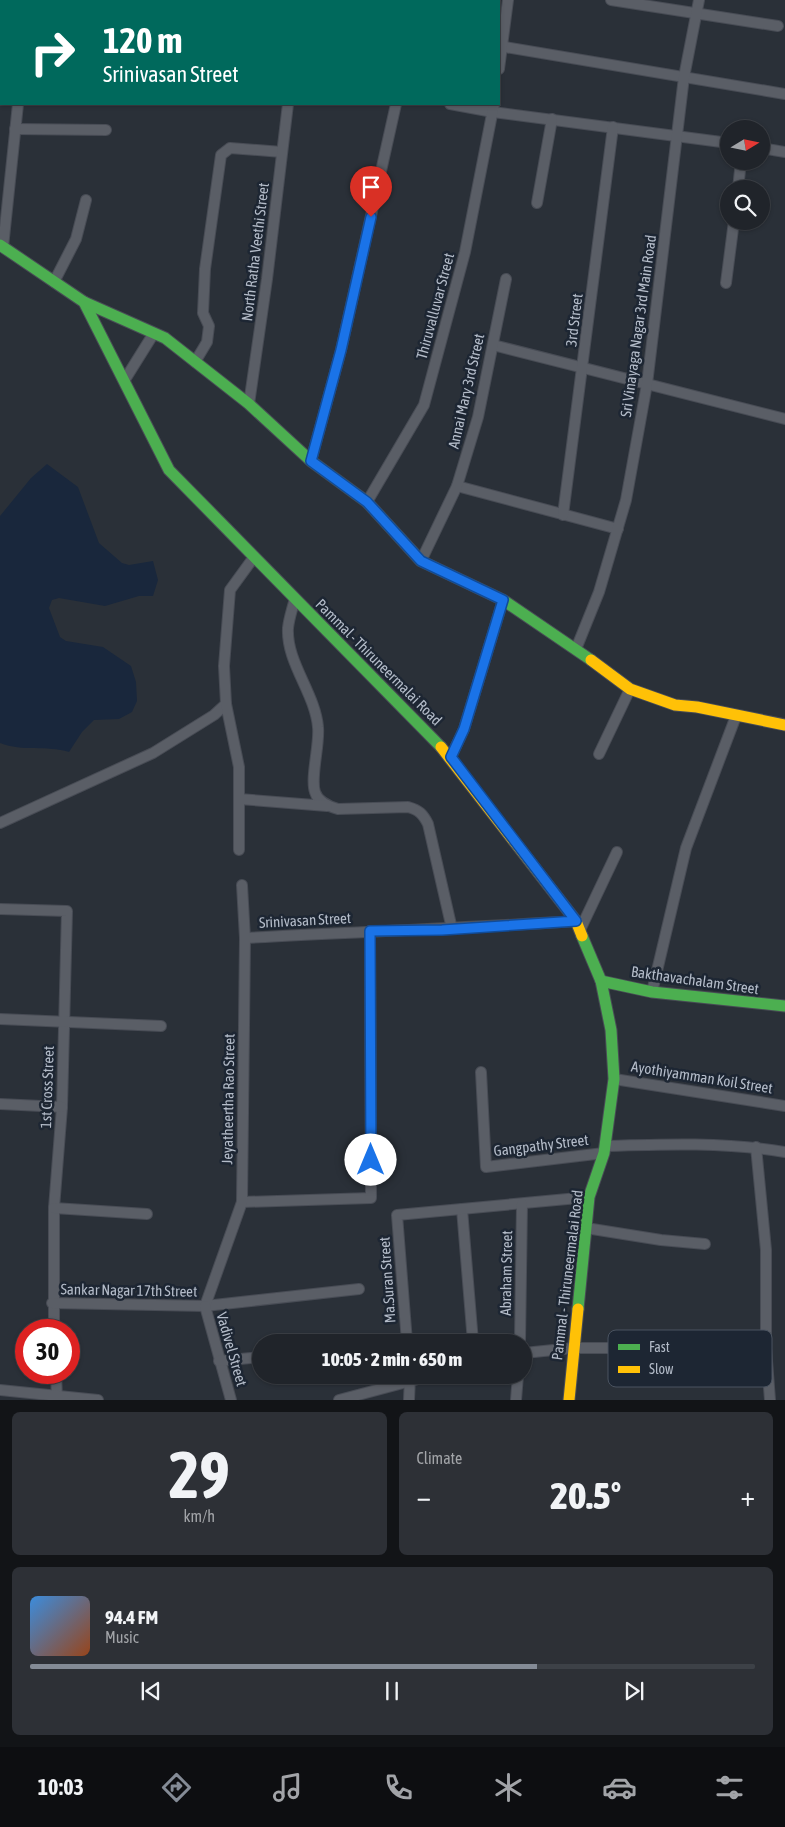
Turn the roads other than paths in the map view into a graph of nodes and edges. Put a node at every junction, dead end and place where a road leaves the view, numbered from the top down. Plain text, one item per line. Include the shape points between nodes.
1 (508, 0) edge
2 (610, 0) edge
3 (699, 0) edge
4 (623, 1) edge
5 (695, 15) junction
6 (778, 26) dead end
7 (500, 46) edge
8 (684, 77) junction
9 (785, 94) edge
10 (18, 105) edge
11 (288, 105) edge
12 (396, 105) edge
13 (461, 105) edge
14 (494, 108) edge
15 (552, 119) junction
16 (612, 127) junction
17 (15, 129) junction
18 (106, 130) dead end
19 (676, 135) junction
20 (720, 142) edge
21 (770, 150) edge
22 (282, 152) junction
23 (785, 152) edge
24 (86, 200) dead end
25 (537, 203) dead end
26 (733, 230) edge
27 (1, 246) edge
28 (506, 279) dead end
29 (54, 282) junction
30 (726, 283) dead end
31 (84, 302) junction
32 (154, 334) junction
33 (493, 345) junction
34 (195, 362) junction
35 (584, 366) junction
36 (124, 381) junction
37 (647, 384) junction
38 (249, 404) junction
39 (785, 419) edge
40 (311, 461) junction
41 (457, 486) junction
42 (367, 502) junction
43 (563, 515) junction
44 (618, 529) junction
45 (254, 557) junction
46 (421, 561) junction
47 (295, 598) junction
48 (503, 600) junction
49 (576, 649) junction
50 (630, 688) junction
51 (226, 704) junction
52 (736, 716) junction
53 (785, 725) edge
54 (599, 754) dead end
55 (451, 757) junction
56 (240, 799) junction
57 (328, 806) junction
58 (0, 823) edge
59 (239, 850) dead end
60 (617, 852) dead end
61 (242, 885) dead end
62 (0, 909) edge
63 (578, 925) junction
64 (452, 929) junction
65 (370, 931) junction
66 (245, 938) junction
67 (601, 981) junction
68 (652, 992) junction
69 (785, 1006) edge
70 (0, 1019) edge
71 (64, 1021) junction
72 (161, 1026) dead end
73 (481, 1072) dead end
74 (614, 1079) junction
75 (0, 1104) edge
76 (785, 1106) edge
77 (62, 1107) junction
78 (756, 1147) junction
79 (604, 1149) junction
80 (785, 1152) edge
81 (589, 1197) junction
82 (242, 1202) junction
83 (522, 1204) junction
84 (54, 1208) junction
85 (462, 1209) junction
86 (147, 1214) dead end
87 (586, 1228) junction
88 (705, 1244) dead end
89 (359, 1289) dead end
90 (52, 1304) junction
91 (205, 1306) junction
92 (53, 1319) edge
93 (766, 1330) edge
94 (406, 1334) edge
95 (472, 1334) edge
96 (520, 1334) edge
97 (573, 1348) junction
98 (608, 1348) edge
99 (532, 1351) edge
100 (252, 1358) edge
101 (219, 1361) junction
102 (56, 1384) edge
103 (388, 1384) edge
104 (410, 1384) edge
105 (517, 1384) edge
106 (769, 1387) edge
107 (0, 1390) edge
108 (57, 1398) edge
109 (98, 1400) edge
110 (231, 1400) edge
111 (339, 1400) edge
112 (409, 1400) edge
113 (516, 1400) edge
114 (569, 1400) edge
115 (770, 1400) edge

1 - 7 street
2 - 4 street
3 - 5 street, Sri Vinayaga Nagar 3rd Main Road
4 - 5 street
5 - 6 street
5 - 8 street, Sri Vinayaga Nagar 3rd Main Road
7 - 8 street
8 - 9 street
8 - 19 street, Sri Vinayaga Nagar 3rd Main Road
10 - 17 street
11 - 22 street, North Ratha Veethi Street
12 - 40 street via 341,350
13 - 14 street
14 - 15 street
14 - 42 street, Thiruvalluvar Street via 465,252 424,405
15 - 16 street
15 - 25 street
16 - 19 street
16 - 35 street, 3rd Street
17 - 18 street
17 - 27 street
19 - 20 street
19 - 37 street, Sri Vinayaga Nagar 3rd Main Road
21 - 23 street
22 - 34 street via 230,148 221,155 206,269 203,313 209,326 206,342
22 - 38 street, North Ratha Veethi Street
24 - 29 street via 76,239
26 - 30 street
27 - 29 street, Pammal - Thiruneermalai Road
28 - 33 street, Annai Mary 3rd Street
29 - 31 street, Pammal - Thiruneermalai Road
31 - 32 street
31 - 36 street, Pammal - Thiruneermalai Road
32 - 34 street via 165,338
32 - 36 street
33 - 35 street
33 - 41 street, Annai Mary 3rd Street via 478,417
34 - 38 street
35 - 37 street
35 - 43 street, 3rd Street
36 - 45 street, Pammal - Thiruneermalai Road via 169,470
37 - 39 street
37 - 44 street, Sri Vinayaga Nagar 3rd Main Road
38 - 40 street
40 - 42 street
41 - 43 street
41 - 46 street, Annai Mary 3rd Street
42 - 46 street
43 - 44 street
44 - 49 street, Sri Vinayaga Nagar 3rd Main Road via 599,592
45 - 47 street, Pammal - Thiruneermalai Road
45 - 51 street via 230,590 224,666
46 - 48 street
47 - 55 street, Pammal - Thiruneermalai Road
47 - 57 street via 288,628 292,651 316,710 314,789 317,799
48 - 49 street
48 - 55 street via 464,729
49 - 50 street
50 - 52 street via 674,705
50 - 54 street
51 - 56 street via 239,767
51 - 58 street via 153,753
52 - 53 street
52 - 68 street via 686,848
55 - 63 street, Pammal - Thiruneermalai Road
56 - 57 street
56 - 59 street
57 - 64 street via 338,809 418,810 424,816
60 - 63 street
61 - 66 street, Jeyatheertha Rao Street
62 - 71 street, 1st Cross Street via 67,911
63 - 64 street, Srinivasan Street
63 - 67 street, Pammal - Thiruneermalai Road
64 - 65 street, Srinivasan Street
65 - 66 street, Srinivasan Street
65 - 82 street via 371,1198
66 - 82 street, Jeyatheertha Rao Street
67 - 68 street, Bakthavachalam Street
67 - 74 street, Pammal - Thiruneermalai Road via 611,1030
68 - 69 street, Bakthavachalam Street
70 - 71 street
71 - 72 street
71 - 77 street, 1st Cross Street
73 - 79 street, Gangpathy Street via 486,1167
74 - 76 street, Ayothiyamman Koil Street
74 - 79 street, Pammal - Thiruneermalai Road
75 - 77 street
77 - 84 street, 1st Cross Street
78 - 79 street via 694,1142
78 - 80 street
78 - 93 street via 766,1250
79 - 81 street, Pammal - Thiruneermalai Road
81 - 83 street
81 - 87 street, Pammal - Thiruneermalai Road
82 - 91 street, Jeyatheertha Rao Street
83 - 85 street
83 - 96 street, Abraham Street
84 - 86 street
84 - 90 street, 1st Cross Street
85 - 94 street, Ma.Suran Street via 398,1215
85 - 95 street
87 - 88 street
87 - 97 street, Pammal - Thiruneermalai Road
89 - 91 street, Sankar Nagar 17th Street
90 - 91 street, Sankar Nagar 17th Street
90 - 92 street, 1st Cross Street
91 - 101 street, Vadivel Street
97 - 98 street
97 - 99 street
97 - 114 street, Pammal - Thiruneermalai Road
100 - 101 street
101 - 110 street, Vadivel Street
102 - 108 street
103 - 111 street
104 - 112 street
105 - 113 street
106 - 115 street
107 - 108 street
108 - 109 street

